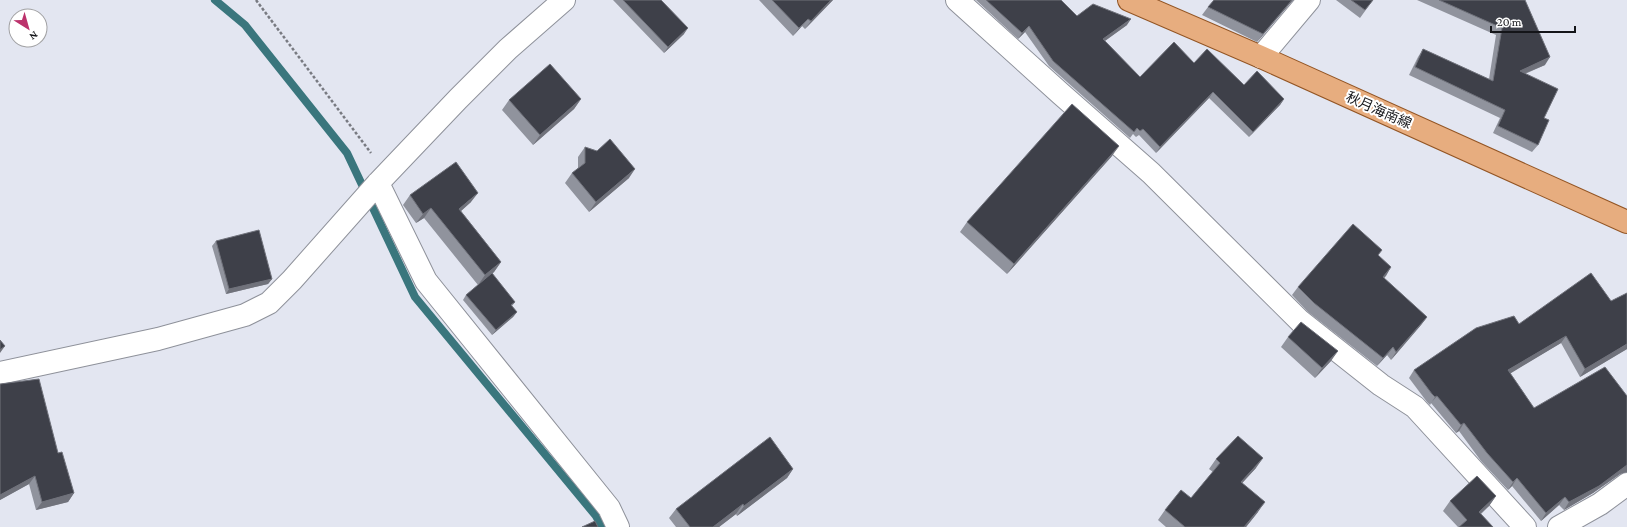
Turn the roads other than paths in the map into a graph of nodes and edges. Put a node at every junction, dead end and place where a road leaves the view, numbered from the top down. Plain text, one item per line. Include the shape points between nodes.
1 (564, 0) edge
2 (957, 0) edge
3 (1129, 0) edge
4 (1309, 0) edge
5 (1261, 57) junction
6 (382, 179) junction
7 (1627, 222) edge
8 (0, 373) edge
9 (1627, 484) edge
10 (618, 527) edge
11 (1525, 527) edge
12 (1560, 527) edge

1 - 6 street via 508,49 458,98
2 - 11 street via 1151,173 1300,321 1381,385 1415,407
3 - 5 main road, 秋月海南線
4 - 5 street
5 - 7 main road, 秋月海南線
6 - 8 street via 292,280 269,303 246,315 158,339
6 - 10 street via 426,281 609,508
9 - 12 street via 1600,504

